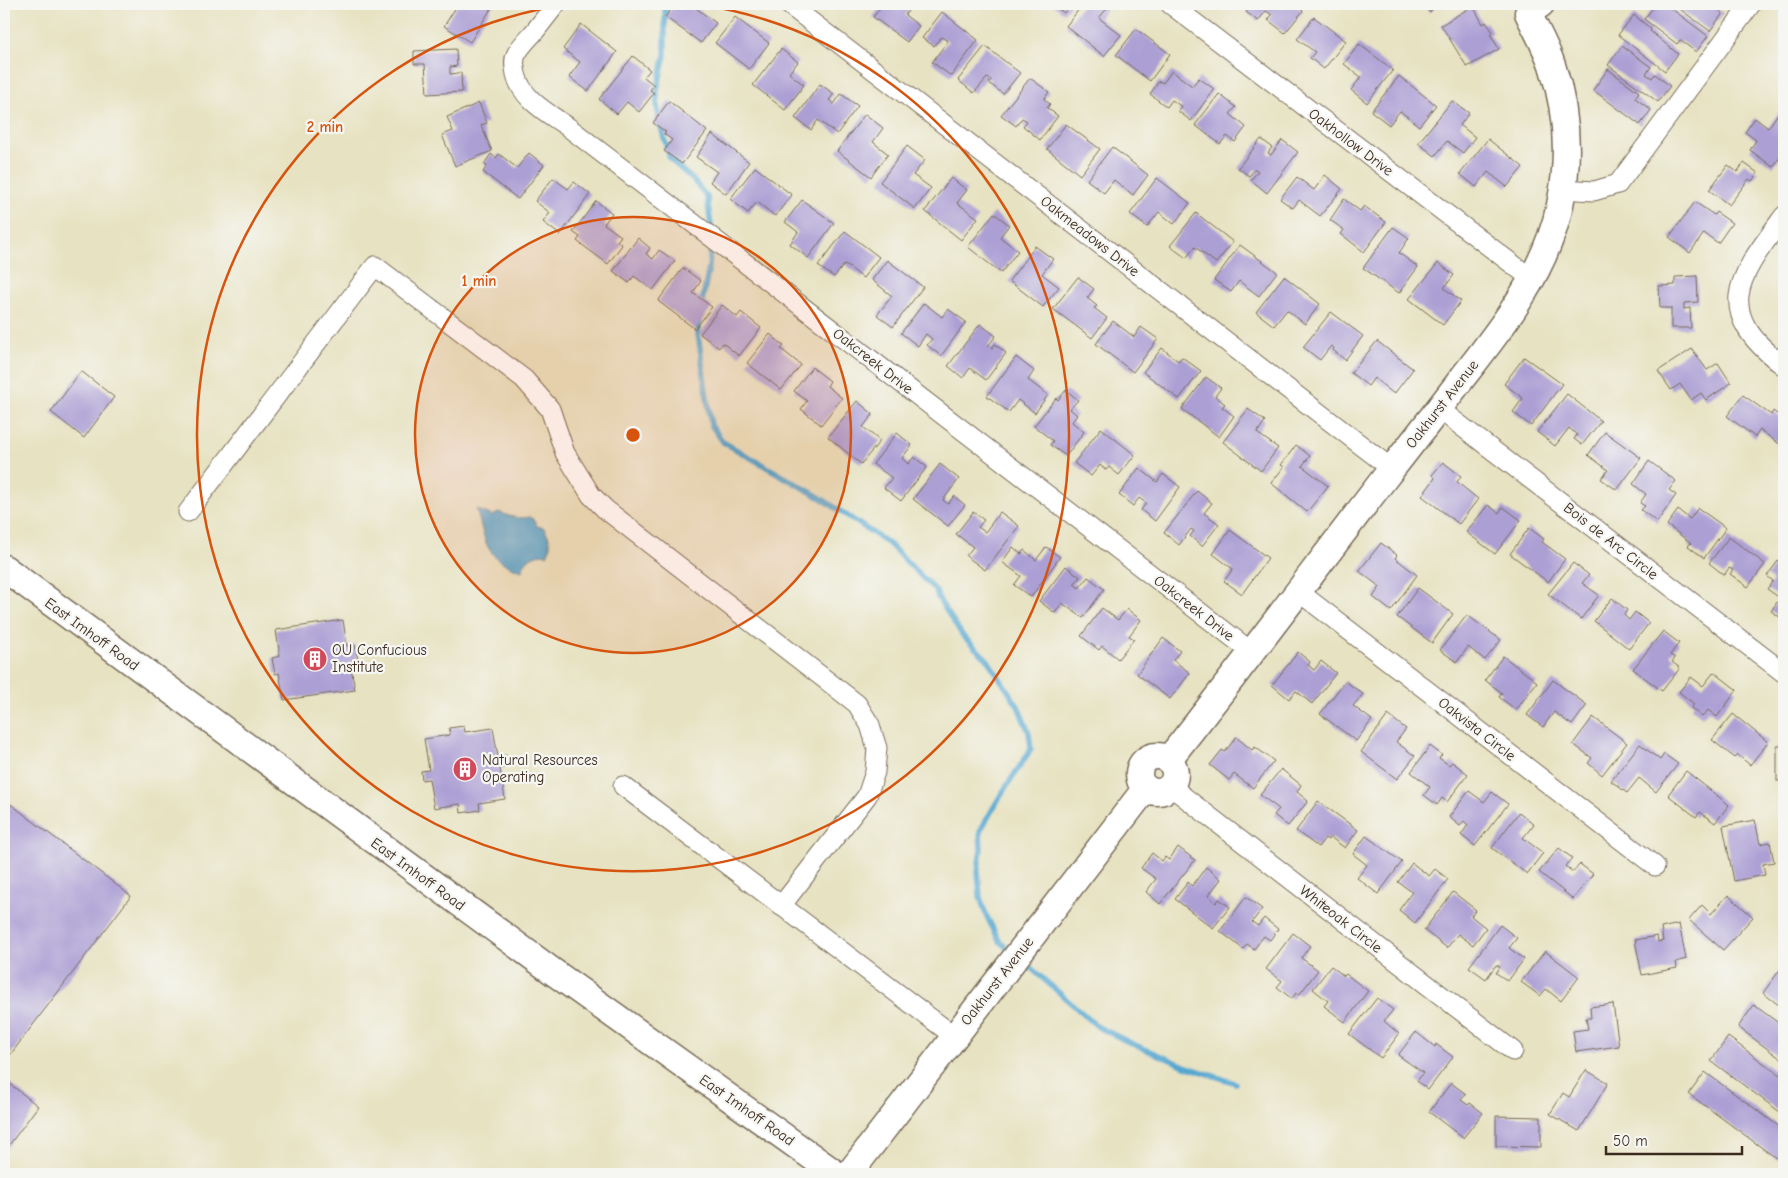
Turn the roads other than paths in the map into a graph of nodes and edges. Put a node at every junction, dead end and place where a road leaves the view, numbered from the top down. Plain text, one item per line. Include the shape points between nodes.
1 (556, 4) edge
2 (788, 4) edge
3 (1170, 4) edge
4 (1752, 4) edge
5 (1530, 7) edge
6 (1563, 189) junction
7 (1784, 216) edge
8 (1532, 279) junction
9 (1784, 366) edge
10 (1439, 409) junction
11 (1392, 469) junction
12 (188, 512) dead end
13 (4, 568) edge
14 (1299, 592) junction
15 (1253, 653) junction
16 (1784, 673) edge
17 (623, 786) dead end
18 (1158, 787) junction
19 (1655, 866) dead end
20 (781, 906) junction
21 (954, 1036) junction
22 (1513, 1051) dead end
23 (836, 1174) edge
24 (849, 1174) edge

1 - 15 street, Oakcreek Drive via 516,56 517,78 529,98
2 - 11 street, Oakmeadows Drive
3 - 8 street, Oakhollow Drive
4 - 6 street via 1618,184 1594,191
5 - 6 street, Oakhurst Avenue via 1552,65 1565,122 1567,144
6 - 8 street, Oakhurst Avenue via 1553,231
7 - 9 street via 1748,269 1738,298 1747,329 1755,341
8 - 10 street, Oakhurst Avenue via 1493,338
10 - 11 street, Oakhurst Avenue
10 - 16 street, Bois de Arc Circle
11 - 14 street, Oakhurst Avenue
12 - 20 street via 375,266 524,379 550,409 565,453 591,495 605,509 857,704 870,725 877,748 875,772 867,796
13 - 23 street, East Imhoff Road via 552,971
14 - 15 street, Oakhurst Avenue
14 - 19 street, Oakvista Circle
15 - 18 street, Oakhurst Avenue via 1168,760 1173,766 1174,780
17 - 20 street
18 - 21 street, Oakhurst Avenue via 1022,948
18 - 22 street, Whiteoak Circle
20 - 21 street
21 - 24 street, Oakhurst Avenue

